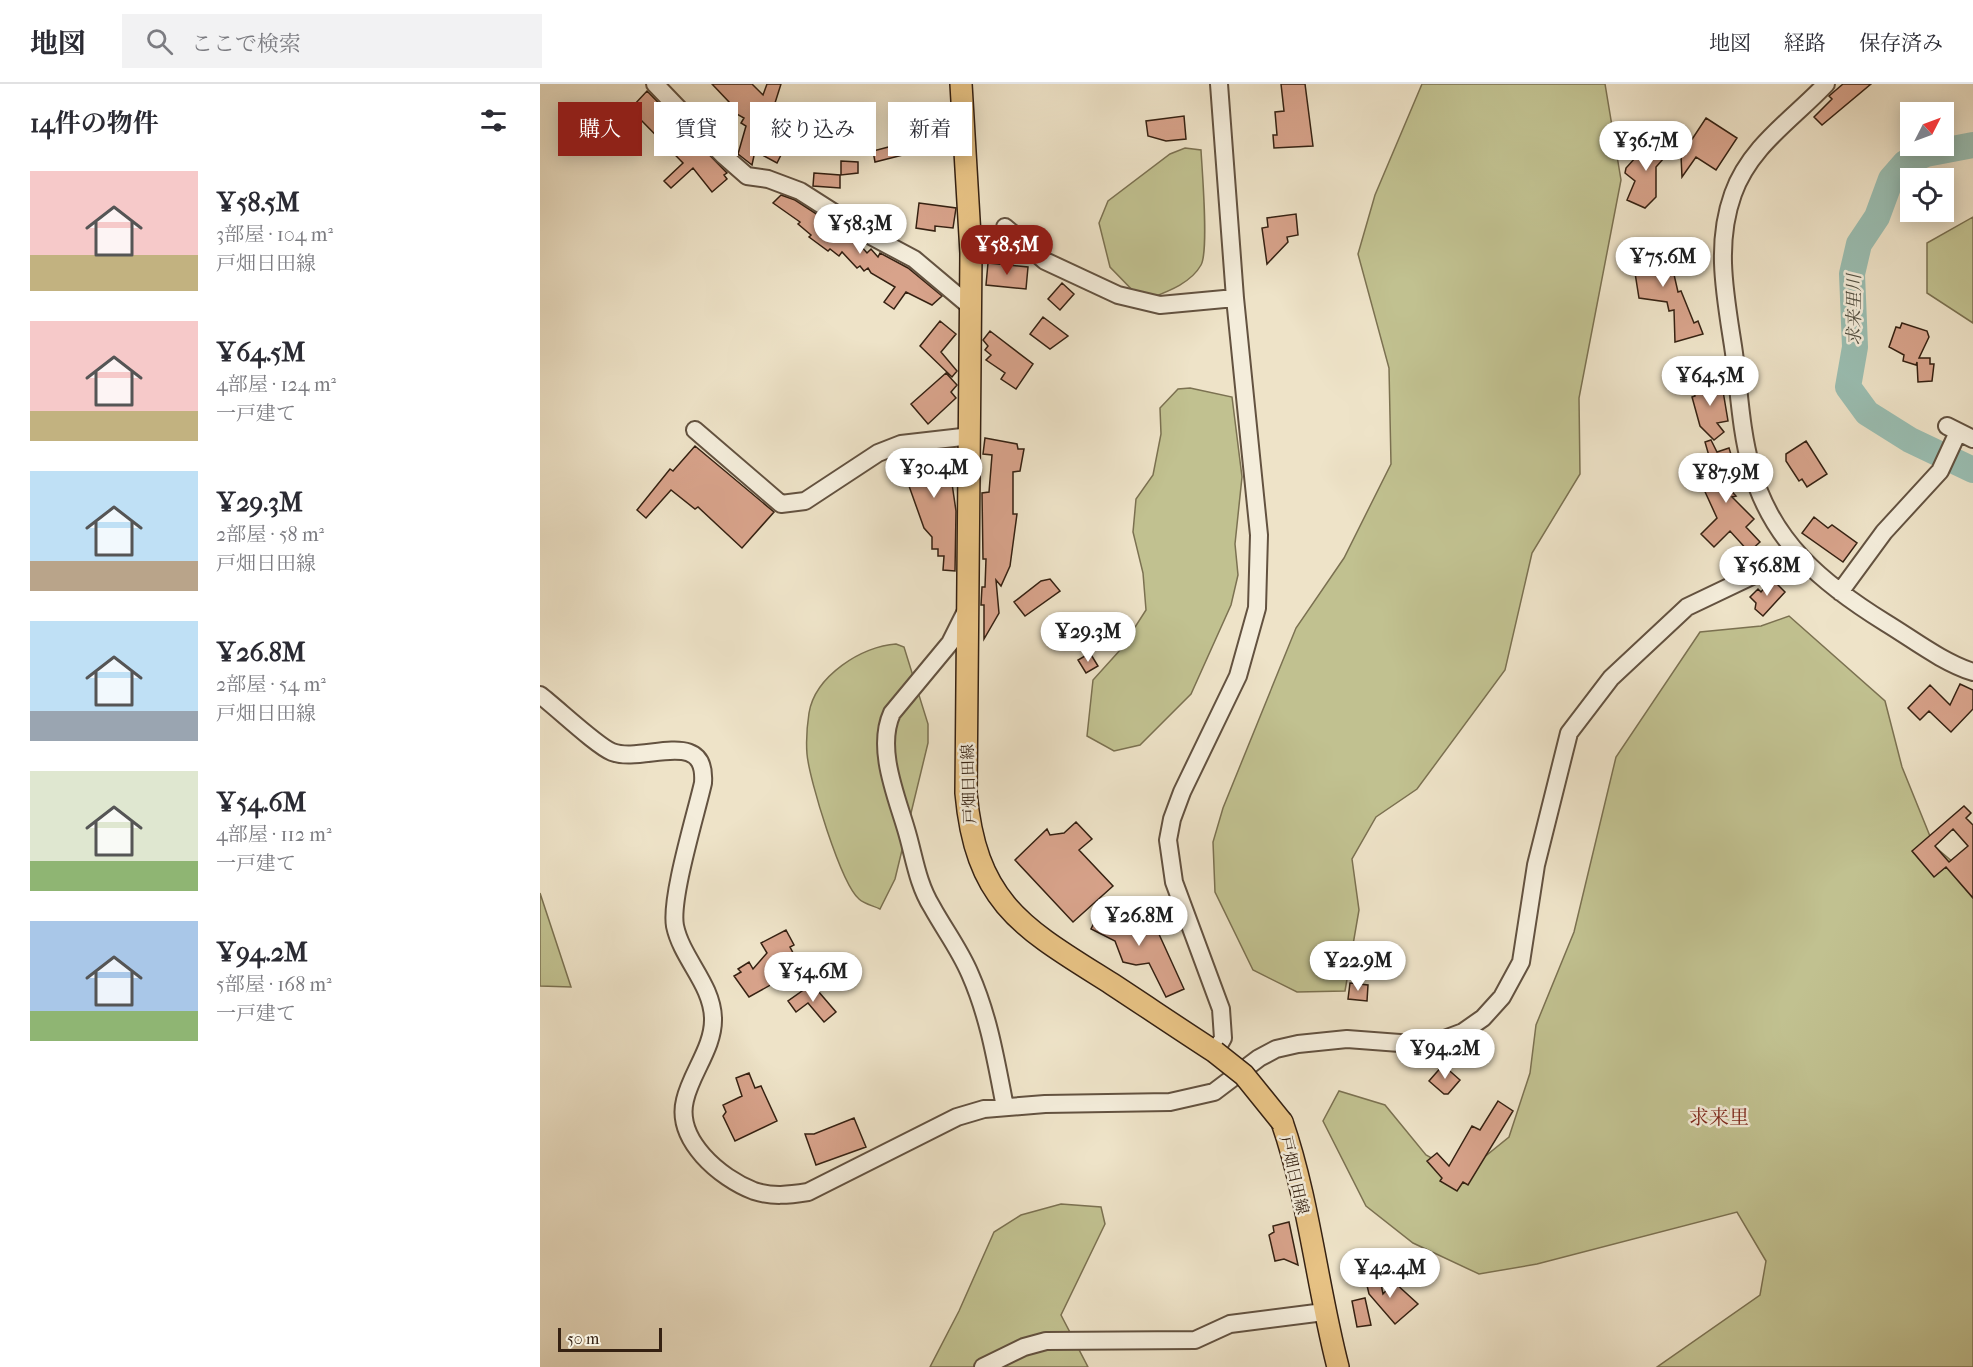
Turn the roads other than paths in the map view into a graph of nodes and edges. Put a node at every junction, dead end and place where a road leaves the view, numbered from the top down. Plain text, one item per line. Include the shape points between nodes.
1 (655, 84) edge
2 (961, 84) edge
3 (1219, 84) edge
4 (1826, 84) edge
5 (1005, 227) dead end
6 (1235, 298) junction
7 (971, 307) junction
8 (695, 430) dead end
9 (1959, 432) edge
10 (971, 436) junction
11 (1796, 555) junction
12 (1840, 592) junction
13 (968, 608) junction
14 (1973, 672) edge
15 (540, 695) edge
16 (1215, 1052) junction
17 (1005, 1107) junction
18 (1324, 1312) junction
19 (983, 1367) edge
20 (1338, 1367) edge

1 - 7 street via 747,176 800,191 914,259
2 - 7 main road, 戸畑日田線
3 - 6 street
4 - 11 street via 1768,138 1749,163 1734,192 1721,267 1750,466 1774,523
5 - 6 street via 1045,261 1118,295 1160,305
6 - 16 street via 1259,535 1257,608 1238,676 1182,792 1168,840 1174,882 1221,1009 1223,1038
7 - 10 main road, 戸畑日田線
8 - 10 street via 781,504 805,501 878,453 901,444
9 - 12 street via 1940,471 1884,532
10 - 13 main road, 戸畑日田線
11 - 12 street
11 - 17 street via 1687,607 1611,678 1569,733 1536,865 1521,962 1502,997 1470,1028 1439,1041 1422,1043 1347,1039 1276,1049 1214,1092 1170,1102
12 - 14 street via 1942,658
13 - 16 main road, 戸畑日田線 via 966,793 969,827 981,867 998,897 1048,945
13 - 17 street via 950,643 892,713 886,747 916,869 931,906 970,972 989,1023
15 - 17 street via 611,752 628,755 687,751 704,767 676,898 675,924 712,1008 711,1034 683,1114 685,1129 713,1165 754,1191 788,1196 808,1192 957,1117
16 - 18 main road, 戸畑日田線, bridge via 1244,1075 1282,1122 1292,1151
18 - 19 street via 1230,1324 1195,1340 1046,1341
18 - 20 main road, 戸畑日田線

